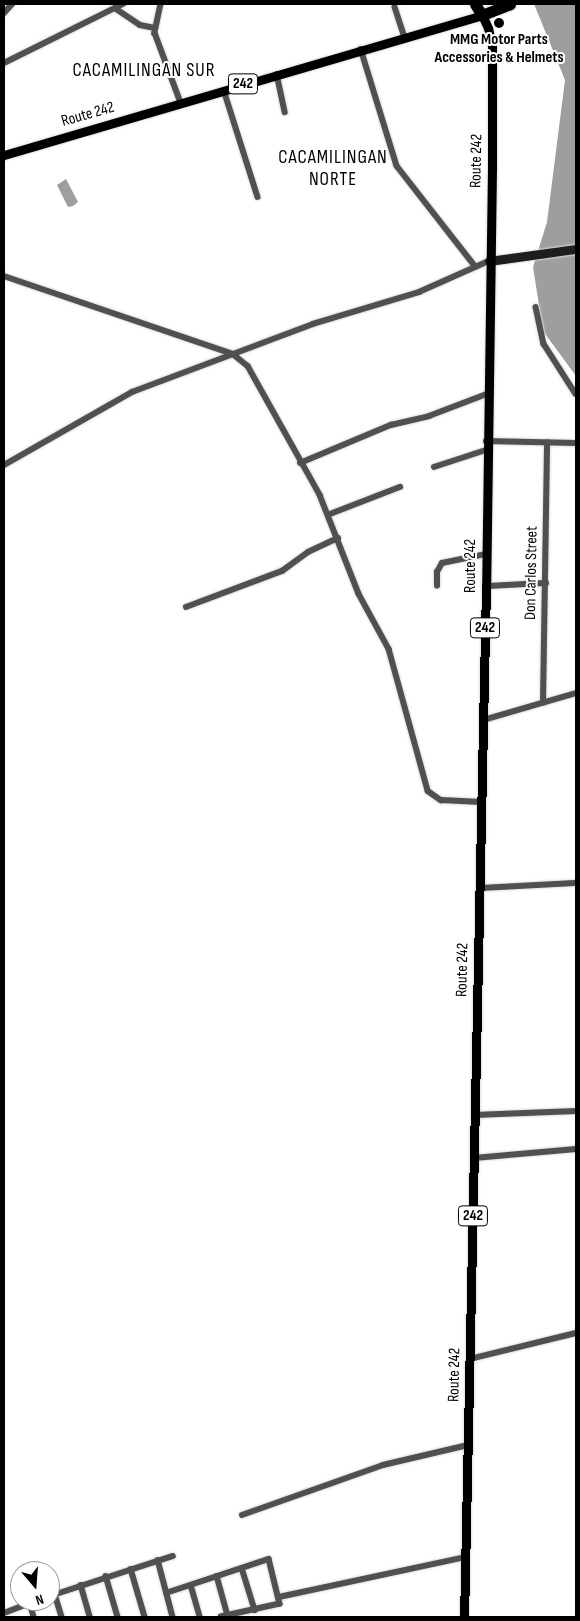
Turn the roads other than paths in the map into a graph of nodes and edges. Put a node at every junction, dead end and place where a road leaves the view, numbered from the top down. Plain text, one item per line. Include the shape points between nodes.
1 (12, 4) edge
2 (123, 4) edge
3 (161, 4) edge
4 (475, 4) edge
5 (505, 6) edge
6 (395, 7) dead end
7 (116, 8) junction
8 (4, 13) edge
9 (482, 15) junction
10 (155, 28) junction
11 (405, 37) junction
12 (361, 50) junction
13 (4, 63) edge
14 (277, 74) junction
15 (224, 90) junction
16 (181, 103) junction
17 (285, 112) dead end
18 (4, 154) edge
19 (258, 197) dead end
20 (576, 249) edge
21 (489, 261) junction
22 (475, 266) junction
23 (4, 276) edge
24 (536, 307) dead end
25 (232, 354) junction
26 (487, 394) junction
27 (576, 394) edge
28 (547, 443) junction
29 (576, 443) edge
30 (486, 446) junction
31 (300, 463) junction
32 (4, 465) edge
33 (434, 467) dead end
34 (400, 488) dead end
35 (330, 514) junction
36 (338, 538) junction
37 (486, 554) junction
38 (546, 583) junction
39 (437, 586) dead end
40 (486, 586) junction
41 (186, 607) dead end
42 (576, 693) edge
43 (543, 703) junction
44 (483, 720) junction
45 (481, 802) junction
46 (576, 883) edge
47 (479, 888) junction
48 (576, 1111) edge
49 (474, 1115) junction
50 (576, 1149) edge
51 (474, 1158) junction
52 (576, 1333) edge
53 (470, 1360) junction
54 (468, 1445) junction
55 (242, 1515) dead end
56 (173, 1556) dead end
57 (465, 1557) junction
58 (158, 1560) junction
59 (242, 1568) junction
60 (131, 1569) junction
61 (106, 1576) junction
62 (216, 1576) junction
63 (81, 1585) junction
64 (191, 1585) junction
65 (60, 1592) edge
66 (166, 1593) junction
67 (278, 1597) junction
68 (255, 1610) junction
69 (228, 1616) junction
70 (90, 1617) edge
71 (118, 1617) edge
72 (146, 1617) edge
73 (173, 1617) edge
74 (200, 1617) edge
75 (221, 1617) edge
76 (464, 1617) edge

1 - 8 street
2 - 7 street
3 - 10 street
4 - 9 highway
5 - 9 highway
6 - 11 street
7 - 10 street via 140,26
7 - 13 street
9 - 11 main road, Route 242 / 242
9 - 21 main road, Route 242 / 242 via 492,46
10 - 16 street
11 - 12 main road, Route 242 / 242
12 - 14 main road, Route 242 / 242
12 - 22 street via 397,166
14 - 15 main road, Route 242 / 242
14 - 17 street
15 - 16 main road, Route 242 / 242
15 - 19 street
16 - 18 main road, Route 242 / 242
20 - 21 street
21 - 22 street
21 - 26 main road, Route 242 / 242
22 - 25 street via 418,292 313,324
23 - 25 street
24 - 27 street via 544,344
25 - 31 street via 253,373
25 - 32 street via 118,398
26 - 30 main road, Route 242 / 242
26 - 31 street via 429,416 391,425
28 - 29 street
28 - 30 street
28 - 38 street, Don Carlos Street
30 - 33 street
30 - 37 main road, Route 242 / 242
31 - 35 street
34 - 35 street
35 - 36 street
36 - 41 street via 308,552 282,571
36 - 45 street via 359,594 389,649 428,791 441,800
37 - 39 street via 442,563 437,572
37 - 40 main road, Route 242 / 242
38 - 40 street
38 - 43 street, Don Carlos Street
40 - 44 main road, Route 242 / 242
42 - 43 street
43 - 44 street
44 - 45 main road, Route 242 / 242
45 - 47 main road, Route 242 / 242
46 - 47 street
47 - 49 main road, Route 242 / 242
48 - 49 street
49 - 51 main road, Route 242 / 242
50 - 51 street
51 - 53 main road, Route 242 / 242
52 - 53 street
53 - 54 main road, Route 242 / 242
54 - 55 street via 383,1465
54 - 57 main road, Route 242 / 242
56 - 58 street
57 - 67 street
57 - 76 main road, Route 242 / 242
58 - 60 street
58 - 66 street
59 - 62 street
59 - 67 street via 269,1559
59 - 68 street
60 - 61 street
60 - 72 street
61 - 63 street
61 - 71 street
62 - 64 street
62 - 69 street
63 - 65 street
63 - 70 street
64 - 66 street
64 - 74 street
66 - 73 street
67 - 68 street via 280,1604
68 - 69 street
69 - 75 street

